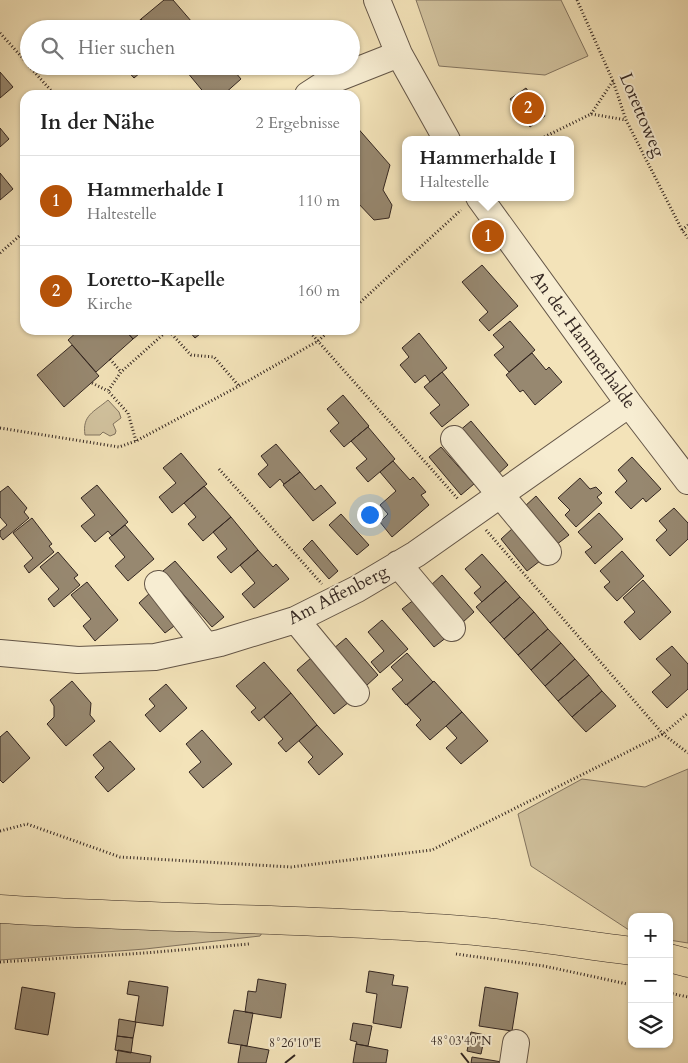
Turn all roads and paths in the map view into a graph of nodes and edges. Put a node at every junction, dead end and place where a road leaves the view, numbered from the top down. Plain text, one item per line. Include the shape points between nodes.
1 (378, 0) edge
2 (577, 0) edge
3 (0, 32) edge
4 (399, 54) junction
5 (20, 55) edge
6 (360, 69) edge
7 (37, 75) edge
8 (346, 75) edge
9 (613, 80) junction
10 (51, 90) edge
11 (316, 90) edge
12 (592, 114) junction
13 (626, 120) junction
14 (445, 136) edge
15 (546, 136) edge
16 (470, 203) edge
17 (688, 225) edge
18 (682, 230) junction
19 (20, 235) edge
20 (688, 238) edge
21 (0, 253) edge
22 (360, 302) edge
23 (162, 335) edge
24 (173, 335) edge
25 (325, 335) edge
26 (110, 359) dead end
27 (121, 372) junction
28 (92, 383) dead end
29 (239, 386) junction
30 (108, 391) junction
31 (629, 404) junction
32 (0, 428) edge
33 (454, 439) dead end
34 (136, 441) junction
35 (219, 469) dead end
36 (688, 481) edge
37 (501, 495) junction
38 (548, 552) dead end
39 (398, 564) junction
40 (158, 584) dead end
41 (336, 599) junction
42 (296, 620) junction
43 (452, 628) dead end
44 (206, 646) junction
45 (0, 653) edge
46 (356, 693) dead end
47 (688, 712) edge
48 (663, 734) junction
49 (688, 754) edge
50 (0, 831) edge
51 (0, 909) edge
52 (252, 944) dead end
53 (628, 950) edge
54 (450, 953) dead end
55 (673, 959) edge
56 (0, 962) edge
57 (688, 963) edge
58 (628, 984) edge
59 (673, 994) edge
60 (688, 997) edge

1 - 4 street
2 - 9 path, Lorettoweg
3 - 5 path
4 - 6 street
4 - 14 street
7 - 10 path
8 - 11 street
9 - 12 path
9 - 13 path, Lorettoweg
12 - 13 path
12 - 15 path
13 - 18 path, Lorettoweg
16 - 22 path
16 - 31 street, An der Hammerhalde
17 - 18 path
18 - 20 path, Lorettoweg
19 - 21 path
23 - 27 path
24 - 29 path via 191,355 214,357
25 - 29 path
26 - 27 path
27 - 30 path
28 - 30 path
29 - 34 path
30 - 34 path via 128,414
31 - 36 street, An der Hammerhalde
31 - 37 street, Am Affenberg
32 - 34 path via 119,447
33 - 37 street
35 - 41 path
37 - 38 street
37 - 39 street, Am Affenberg
39 - 41 street, Am Affenberg
39 - 43 street
40 - 44 street
41 - 42 street, Am Affenberg
42 - 44 street, Am Affenberg
42 - 46 street
44 - 45 street, Am Affenberg via 155,657 78,660
47 - 48 path
48 - 49 path
48 - 50 path via 432,850 291,867 120,857 27,824
51 - 53 main road via 464,930
52 - 56 path
54 - 58 path via 544,966
55 - 57 main road
59 - 60 path

